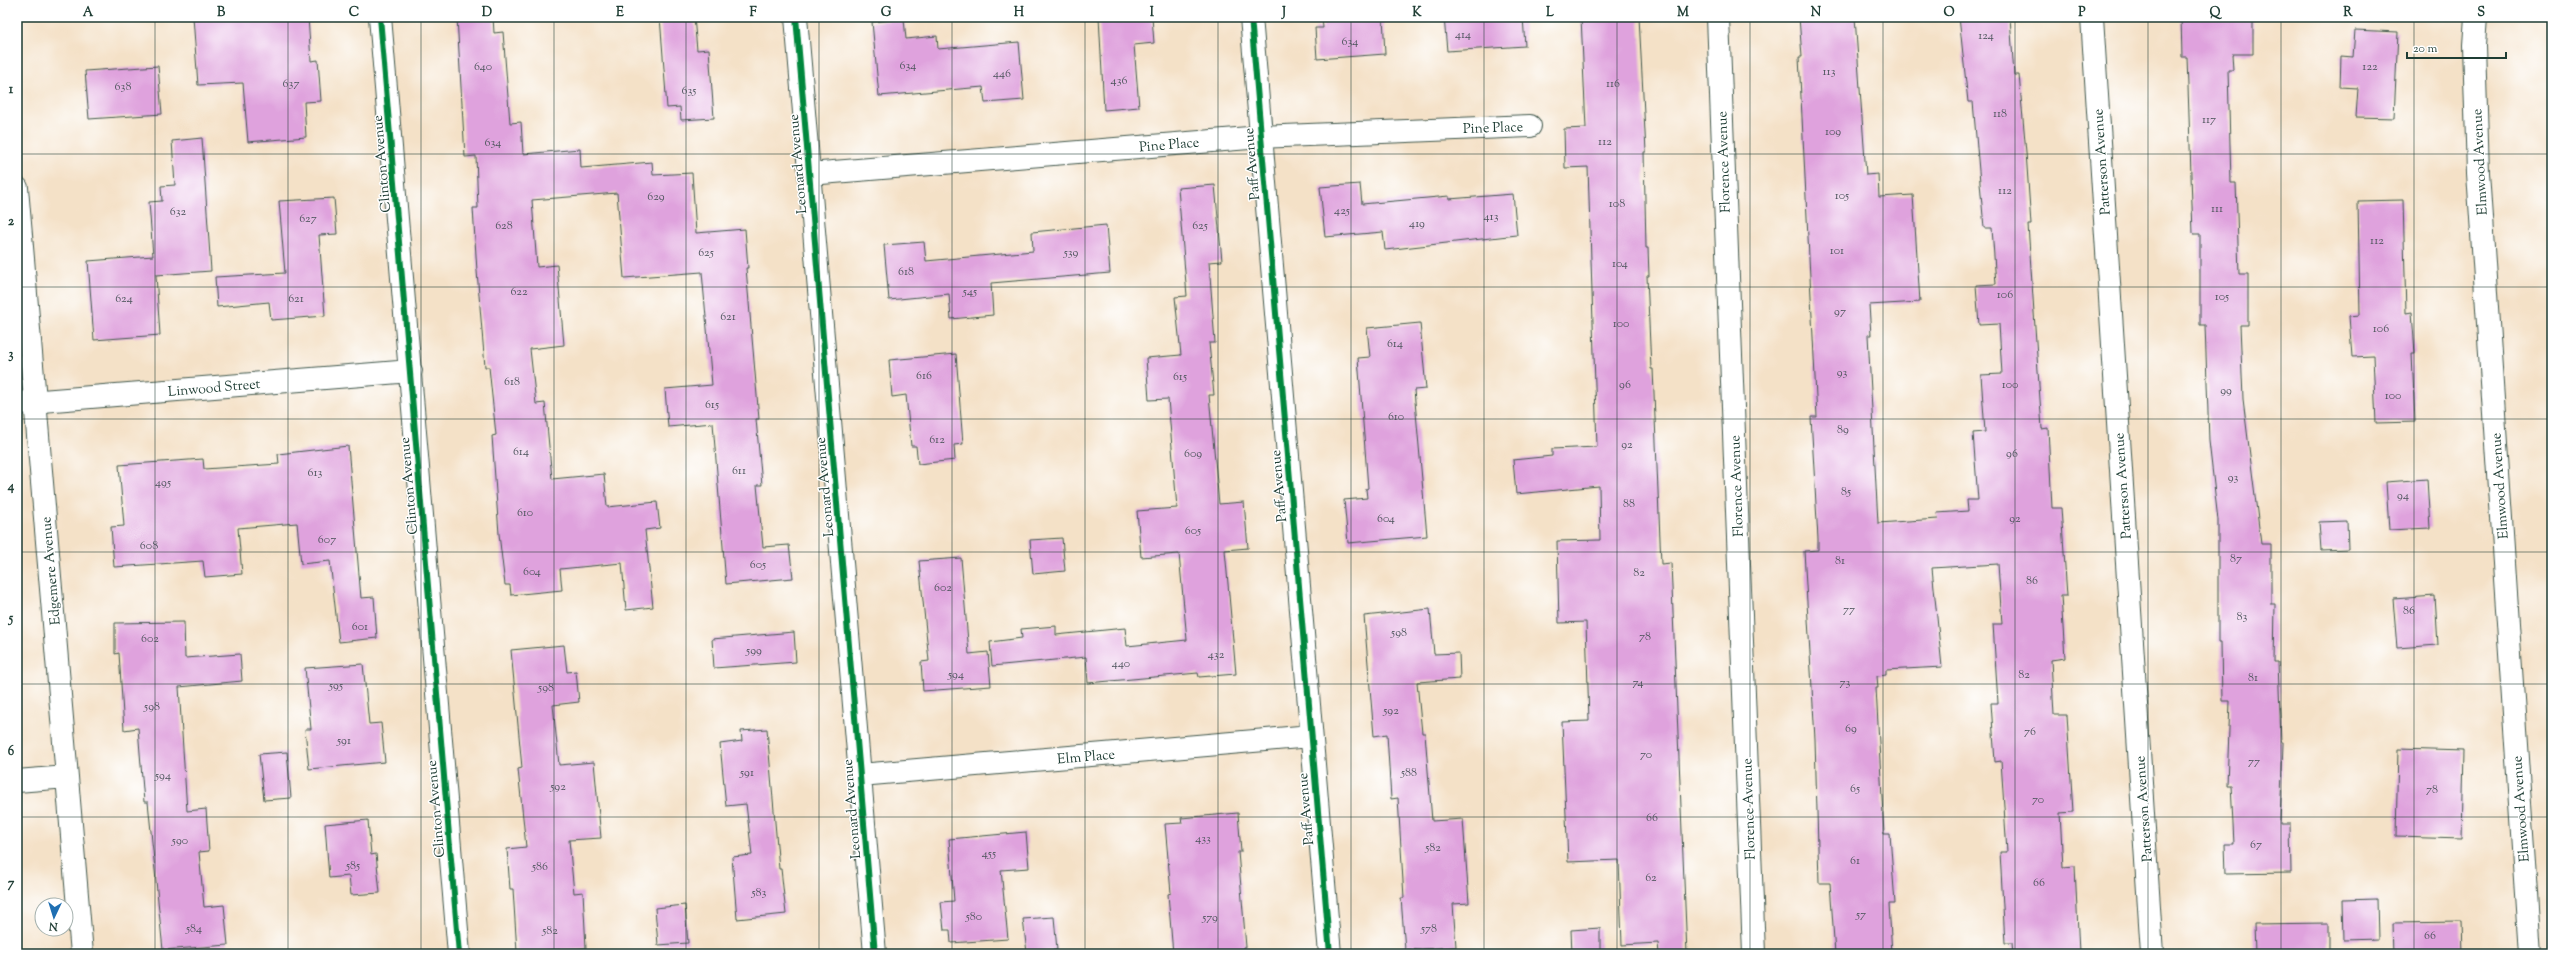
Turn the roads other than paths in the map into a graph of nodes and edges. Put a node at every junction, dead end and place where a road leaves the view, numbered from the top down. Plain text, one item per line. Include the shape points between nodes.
1 (380, 17) edge
2 (796, 17) edge
3 (1251, 17) edge
4 (1718, 17) edge
5 (2092, 17) edge
6 (2476, 17) edge
7 (1530, 126) dead end
8 (1261, 136) junction
9 (809, 174) junction
10 (17, 188) edge
11 (411, 371) junction
12 (26, 402) edge
13 (1311, 736) junction
14 (860, 776) junction
15 (67, 777) junction
16 (17, 781) edge
17 (82, 954) edge
18 (459, 954) edge
19 (875, 954) edge
20 (1330, 954) edge
21 (1754, 954) edge
22 (2152, 954) edge
23 (2530, 954) edge

1 - 11 street, Clinton Avenue
2 - 9 street, Leonard Avenue
3 - 8 street, Paff Avenue
4 - 21 street, Florence Avenue
5 - 22 street, Patterson Avenue
6 - 23 street, Elmwood Avenue via 2474,45 2478,173
7 - 8 street, Pine Place
8 - 9 street, Pine Place
8 - 13 street, Paff Avenue
9 - 14 street, Leonard Avenue
10 - 12 street, Edgemere Avenue
11 - 12 street, Linwood Street
11 - 18 street, Clinton Avenue
12 - 15 street, Edgemere Avenue
13 - 14 street, Elm Place
13 - 20 street, Paff Avenue
14 - 19 street, Leonard Avenue
15 - 16 street
15 - 17 street, Edgemere Avenue

